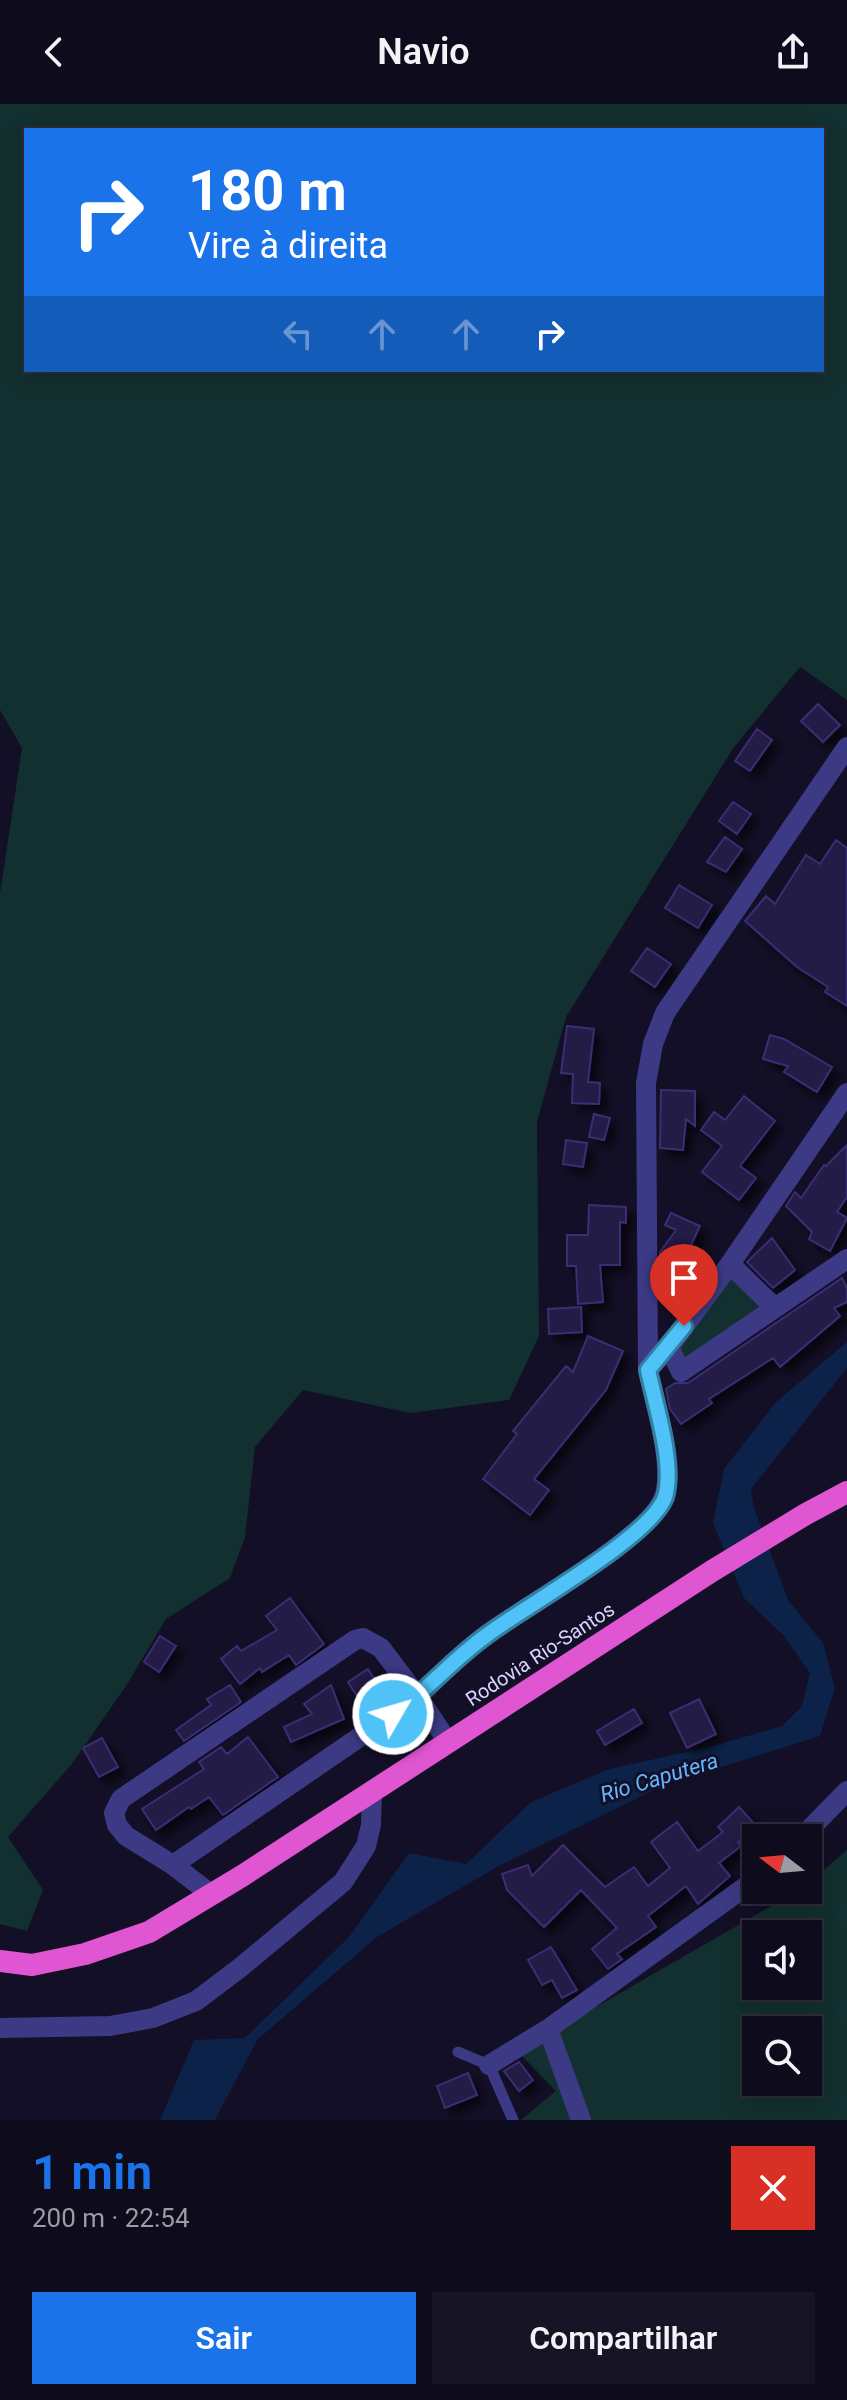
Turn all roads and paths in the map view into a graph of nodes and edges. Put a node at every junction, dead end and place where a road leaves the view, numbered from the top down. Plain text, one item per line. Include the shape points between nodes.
1 (847, 747) edge
2 (847, 1093) edge
3 (847, 1259) edge
4 (730, 1264) junction
5 (775, 1308) junction
6 (669, 1347) junction
7 (648, 1370) junction
8 (847, 1492) edge
9 (418, 1697) junction
10 (448, 1742) junction
11 (372, 1791) junction
12 (847, 1791) edge
13 (815, 1824) edge
14 (173, 1865) junction
15 (742, 1889) edge
16 (212, 1895) junction
17 (0, 1961) edge
18 (0, 2028) edge
19 (548, 2029) junction
20 (458, 2052) dead end
21 (489, 2065) junction
22 (513, 2120) edge
23 (581, 2120) edge

1 - 7 street via 665,1013 653,1044 646,1083
2 - 4 street
3 - 5 street
4 - 5 street
4 - 6 street
5 - 6 street via 681,1372
6 - 7 street
7 - 9 street via 665,1453 664,1500 648,1521 611,1551 487,1634
8 - 10 highway, Rodovia Rio-Santos via 712,1571
9 - 10 street
9 - 14 street
9 - 14 street via 381,1648 363,1638 355,1640 121,1799 114,1813 117,1825
10 - 11 highway, Rodovia Rio-Santos
11 - 16 highway, Rodovia Rio-Santos
11 - 18 street via 366,1846 343,1882 196,2001 153,2018 110,2026
12 - 13 street
14 - 16 street
15 - 19 street
16 - 17 highway, Rodovia Rio-Santos via 149,1932 85,1954 32,1965
19 - 21 street
19 - 23 street
20 - 21 lane
21 - 22 lane

